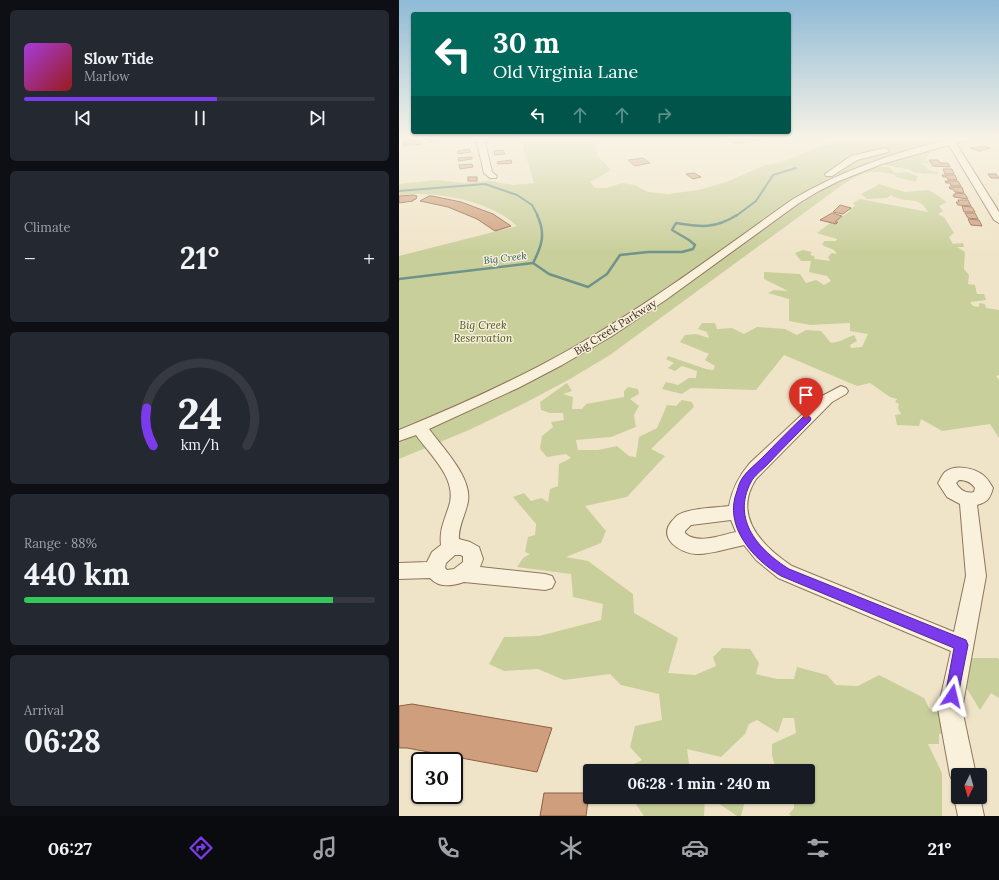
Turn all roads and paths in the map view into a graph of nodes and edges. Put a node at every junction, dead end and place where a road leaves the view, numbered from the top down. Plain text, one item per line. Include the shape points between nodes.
1 (827, 176) edge
2 (842, 176) edge
3 (972, 176) edge
4 (814, 189) junction
5 (999, 220) edge
6 (841, 391) dead end
7 (419, 427) junction
8 (399, 436) edge
9 (968, 499) dead end
10 (738, 512) junction
11 (747, 537) junction
12 (451, 548) junction
13 (435, 570) junction
14 (399, 571) edge
15 (463, 574) junction
16 (545, 582) dead end
17 (961, 645) junction
18 (962, 768) edge
19 (968, 804) edge
20 (971, 816) edge

1 - 4 street, Big Creek Parkway
2 - 4 street, Big Creek Parkway
3 - 5 street
4 - 7 street, Big Creek Parkway via 633,317 579,350 523,380
6 - 10 street via 827,398 755,469 742,489
7 - 8 street, Big Creek Parkway
7 - 12 street via 458,484 460,496 450,533
9 - 17 street via 976,576
10 - 11 street
10 - 11 street via 684,520 676,529 676,535 684,544 698,547
11 - 17 street via 766,559 785,572
12 - 13 street via 440,555
12 - 15 street via 463,547 473,556 472,565
13 - 14 street
13 - 15 street via 446,578
15 - 16 street
17 - 18 street via 950,710
19 - 20 street

